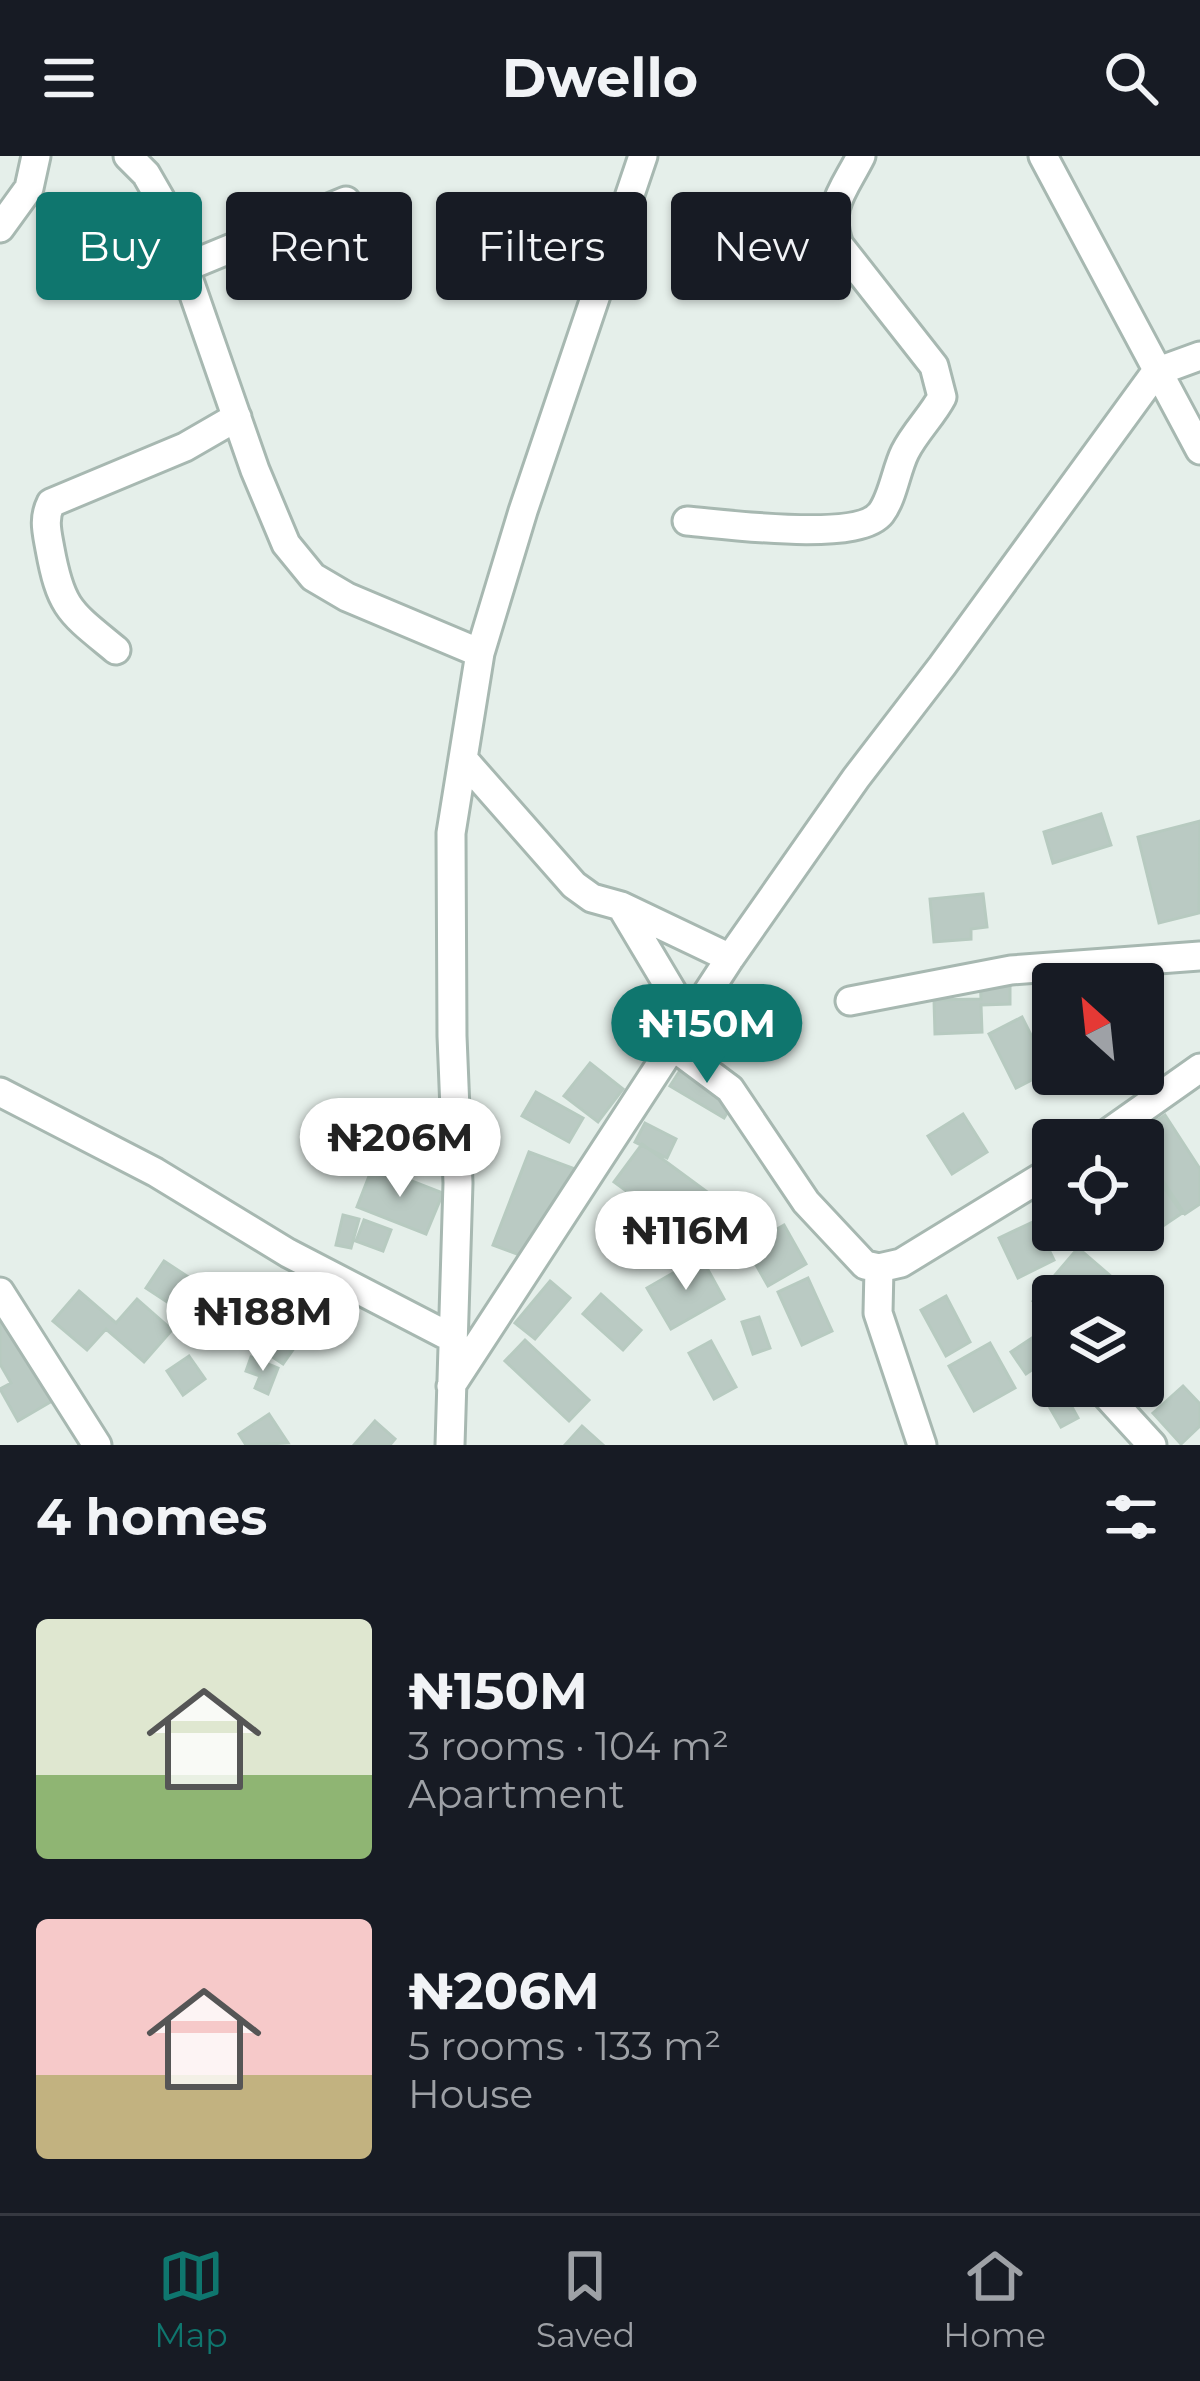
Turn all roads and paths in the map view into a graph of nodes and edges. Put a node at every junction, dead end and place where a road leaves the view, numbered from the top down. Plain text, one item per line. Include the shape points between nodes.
1 (36, 156) edge
2 (643, 156) edge
3 (861, 156) edge
4 (1043, 156) edge
5 (145, 162) edge
6 (158, 192) edge
7 (0, 228) edge
8 (197, 300) edge
9 (1200, 356) edge
10 (1156, 372) junction
11 (237, 417) junction
12 (1200, 450) edge
13 (687, 521) dead end
14 (116, 650) dead end
15 (480, 653) junction
16 (464, 760) junction
17 (621, 906) junction
18 (1200, 956) edge
19 (730, 958) junction
20 (850, 1000) dead end
21 (689, 1020) junction
22 (675, 1048) junction
23 (1200, 1068) edge
24 (0, 1092) edge
25 (1128, 1119) edge
26 (1032, 1183) edge
27 (879, 1268) junction
28 (0, 1292) edge
29 (450, 1337) junction
30 (451, 1386) junction
31 (1117, 1407) edge
32 (97, 1445) edge
33 (450, 1445) edge
34 (922, 1445) edge
35 (1152, 1445) edge

1 - 7 street via 29,188
2 - 15 street
3 - 13 street via 832,212 838,245 934,366 943,398 907,448 880,514 865,524
4 - 10 street
5 - 6 street
8 - 11 street
9 - 10 street
10 - 12 street
10 - 19 street
11 - 14 street via 52,502 46,514 58,595
11 - 15 street via 286,544 313,577
15 - 16 street
16 - 17 street via 574,885
16 - 29 street via 452,833 458,1183
17 - 19 street
17 - 21 street
18 - 20 street via 1011,970
19 - 21 street
21 - 22 street
22 - 27 street via 730,1088 806,1202 851,1254
22 - 30 street
23 - 25 street
24 - 29 street
26 - 27 street via 901,1263
27 - 34 street via 878,1312
28 - 32 street
29 - 30 street
30 - 33 street
31 - 35 street

